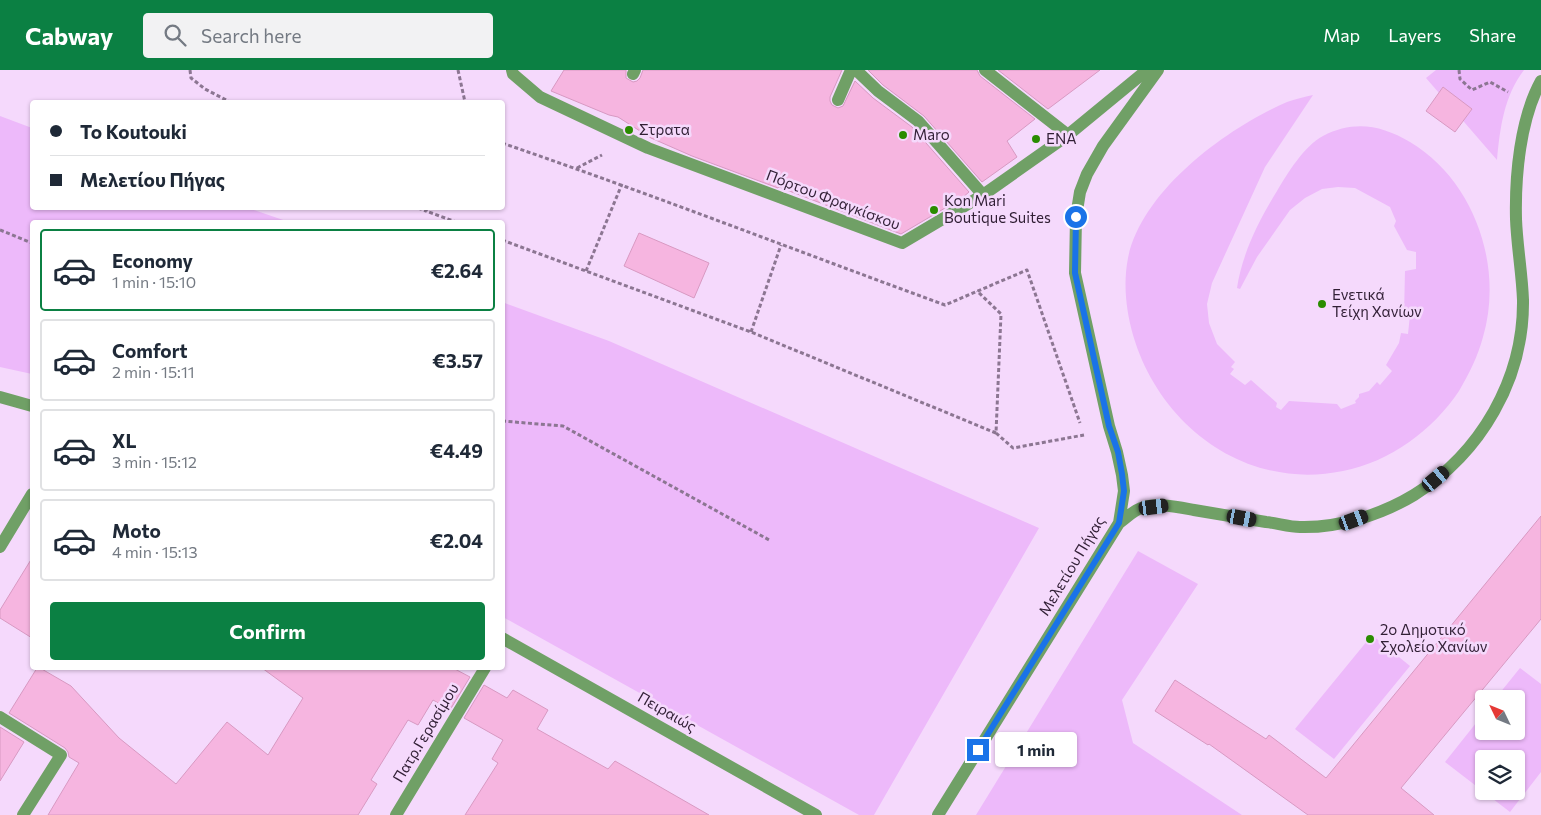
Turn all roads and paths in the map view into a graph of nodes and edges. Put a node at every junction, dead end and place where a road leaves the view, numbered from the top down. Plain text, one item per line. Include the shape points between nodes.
1 (190, 70) edge
2 (458, 70) edge
3 (512, 70) edge
4 (851, 70) edge
5 (856, 70) edge
6 (985, 70) edge
7 (1147, 70) edge
8 (1158, 70) edge
9 (1459, 70) edge
10 (1541, 81) edge
11 (1490, 82) dead end
12 (226, 100) edge
13 (465, 100) edge
14 (838, 100) dead end
15 (1068, 135) junction
16 (505, 143) edge
17 (602, 155) dead end
18 (576, 168) junction
19 (622, 184) junction
20 (983, 195) junction
21 (429, 210) edge
22 (452, 220) edge
23 (0, 230) edge
24 (505, 241) edge
25 (30, 242) edge
26 (781, 245) junction
27 (586, 271) junction
28 (977, 291) junction
29 (751, 332) junction
30 (0, 397) edge
31 (30, 405) edge
32 (505, 421) edge
33 (1081, 426) dead end
34 (996, 433) junction
35 (1115, 445) junction
36 (30, 497) edge
37 (1119, 523) junction
38 (771, 541) dead end
39 (0, 547) edge
40 (505, 640) edge
41 (483, 670) edge
42 (0, 717) edge
43 (23, 815) edge
44 (396, 815) edge
45 (816, 815) edge
46 (938, 815) edge

1 - 12 path via 192,78 205,89
2 - 13 path
3 - 20 street, Πόρτου Φραγκίσκου via 540,97 648,148 902,243
4 - 14 street
5 - 20 street via 918,121
6 - 15 street
7 - 15 street, Πόρτου Φραγκίσκου
8 - 35 street, Μελετίου Πήγας via 1103,146 1087,174 1076,217 1075,273
9 - 11 path via 1460,79 1472,90
10 - 37 street via 1530,105 1518,170 1516,220 1523,302 1520,339 1504,392 1486,425 1464,454 1406,500 1336,524 1299,527 1167,505 1141,508
15 - 20 street, Πόρτου Φραγκίσκου
16 - 18 path
17 - 18 path
18 - 19 path
19 - 26 path
19 - 27 path
21 - 22 path
23 - 25 path
24 - 27 path
26 - 28 path via 945,305
26 - 29 path
27 - 29 path
28 - 33 path via 1027,270
28 - 34 path via 1001,314
29 - 34 path
30 - 31 street
32 - 38 path via 563,426
34 - 35 path via 1013,448 1084,435
35 - 37 street, Μελετίου Πήγας via 1124,491
36 - 39 street
37 - 46 street, Μελετίου Πήγας
40 - 45 street, Πειραιώς
41 - 44 street, Πατρ.Γερασίμου
42 - 43 street via 61,756

